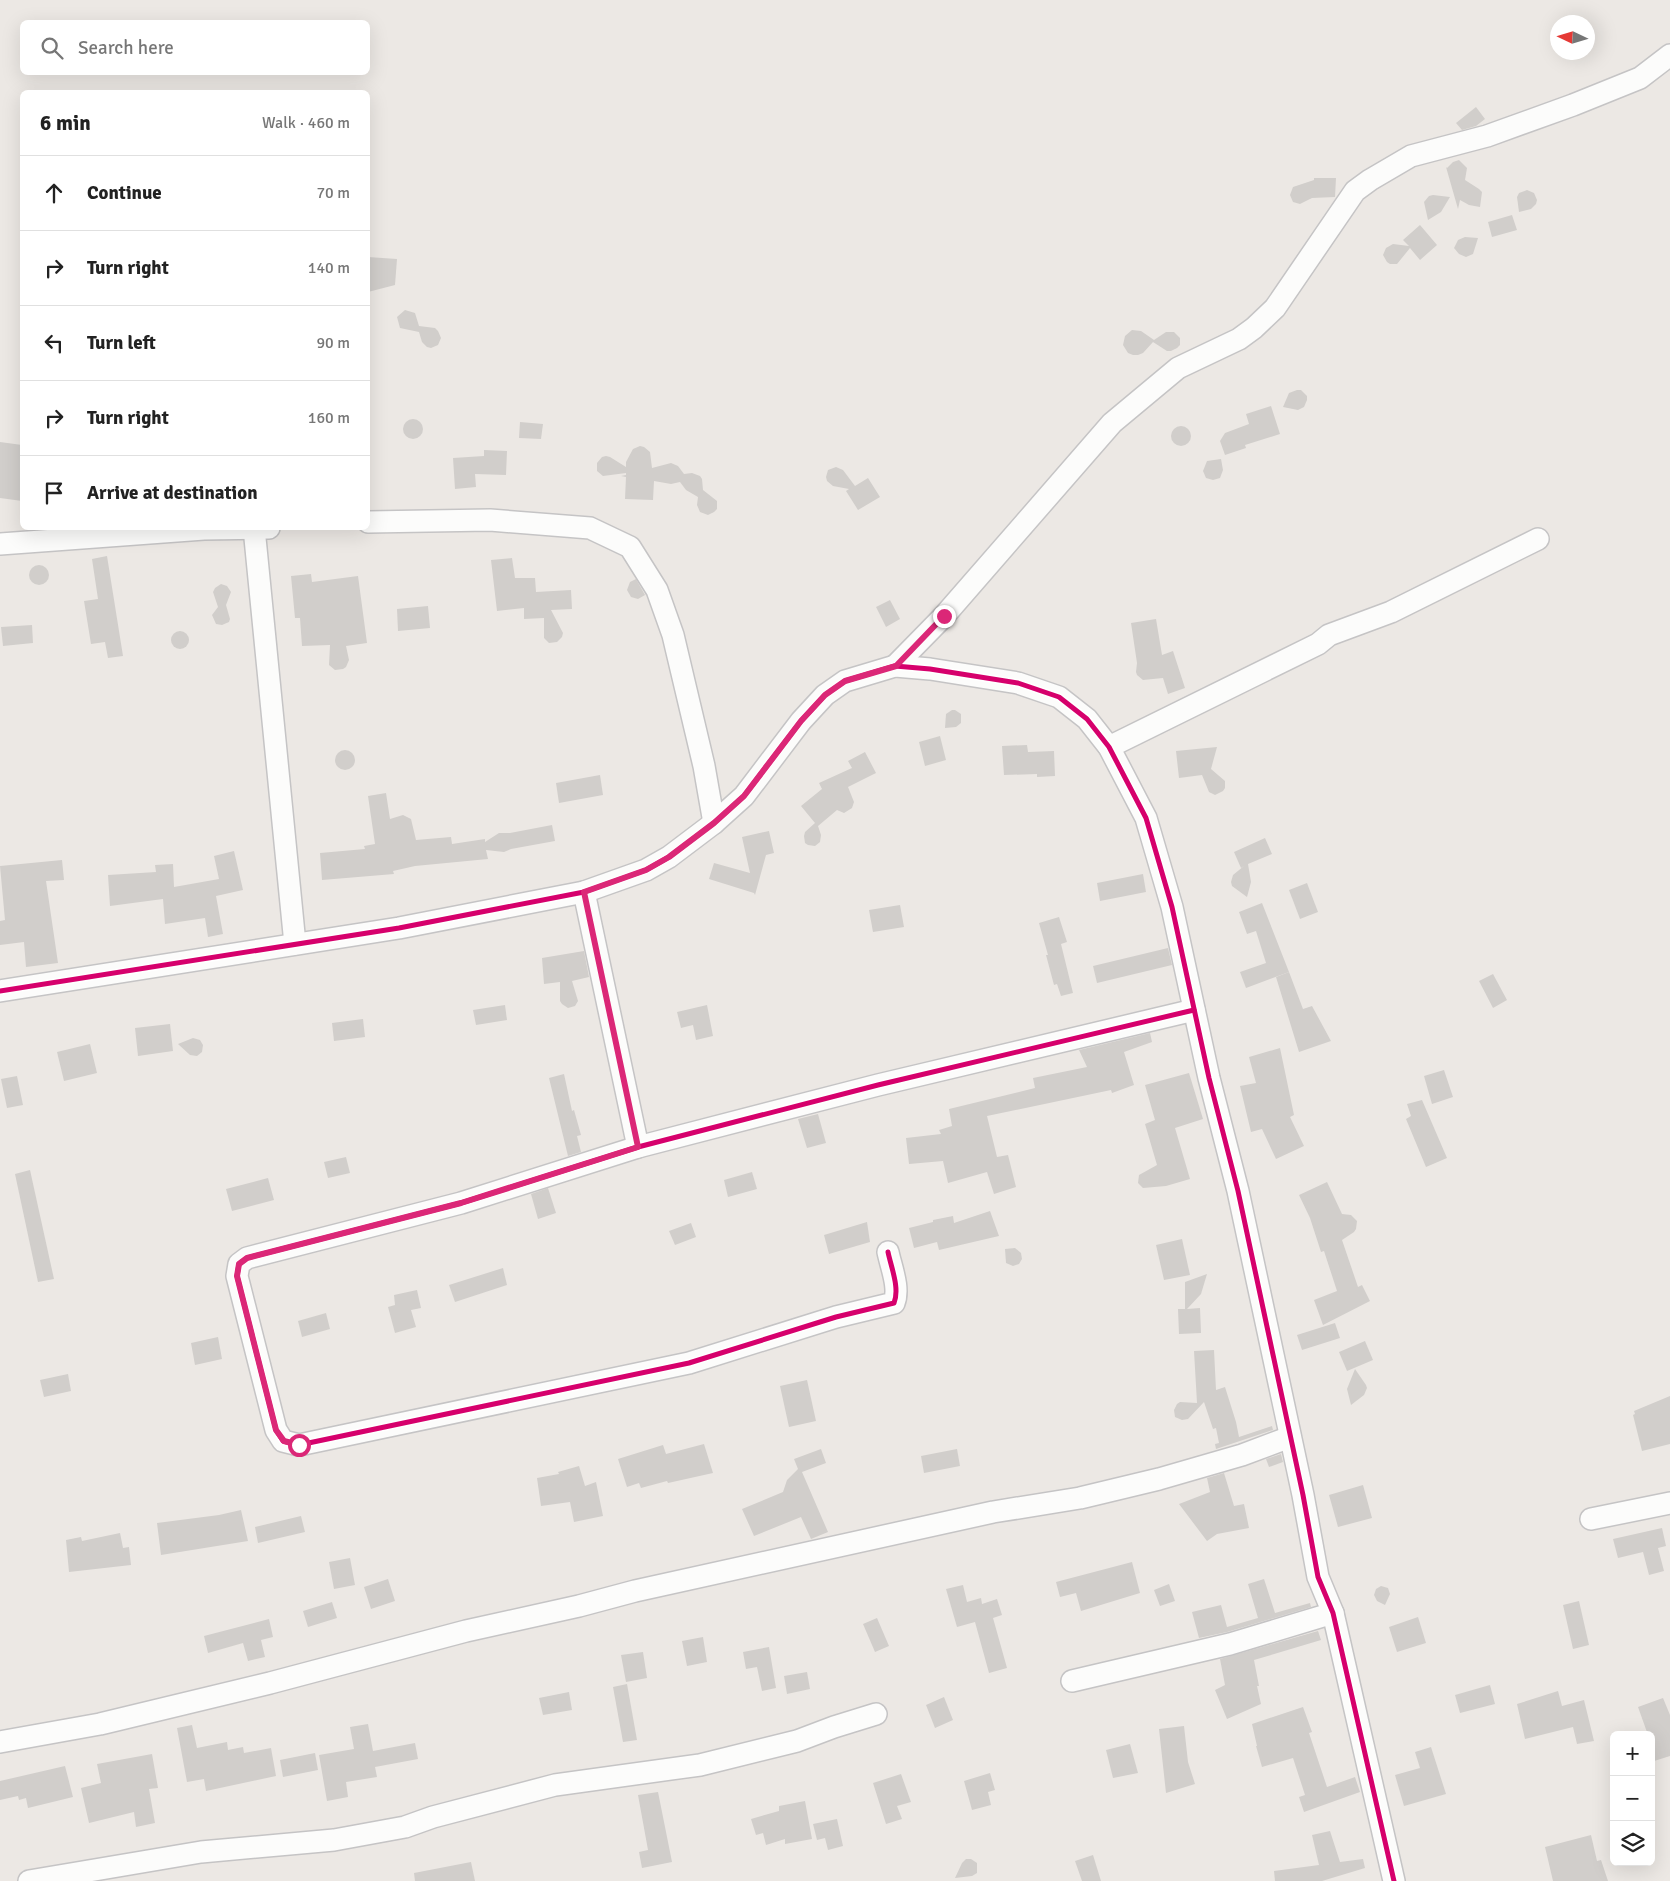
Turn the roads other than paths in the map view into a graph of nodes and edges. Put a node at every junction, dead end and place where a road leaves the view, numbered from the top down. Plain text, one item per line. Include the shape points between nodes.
1 (1670, 55) edge
2 (370, 522) edge
3 (204, 530) edge
4 (262, 530) edge
5 (1538, 539) dead end
6 (0, 544) edge
7 (896, 666) junction
8 (1109, 747) junction
9 (714, 823) junction
10 (584, 892) junction
11 (295, 944) junction
12 (0, 991) edge
13 (1194, 1010) junction
14 (638, 1147) junction
15 (888, 1252) dead end
16 (1290, 1437) junction
17 (1670, 1503) edge
18 (1590, 1519) dead end
19 (1334, 1613) junction
20 (1072, 1681) dead end
21 (876, 1714) dead end
22 (0, 1742) edge
23 (29, 1881) edge
24 (1394, 1881) edge

1 - 7 street via 1640,78 1573,105 1487,136 1410,156 1355,190 1275,308 1239,339 1178,368 1112,423 944,616
2 - 9 street via 490,520 590,528 630,547 657,590 673,635
3 - 6 street
4 - 11 street
5 - 8 street via 1391,612 1329,635 1318,644
7 - 8 street via 1018,683 1059,697 1087,720
7 - 9 street via 845,681 825,695 744,796
8 - 13 street via 1146,818 1172,907
9 - 10 street via 646,870
10 - 11 street via 399,928
10 - 14 street
11 - 12 street
13 - 14 street via 878,1085
13 - 16 street via 1238,1191
14 - 15 street via 461,1203 247,1258 239,1264 237,1276 276,1430 284,1441 299,1445 689,1363 836,1317 894,1303 896,1285
16 - 19 street via 1318,1576
16 - 22 street via 1242,1455 1089,1496 993,1512 635,1591 466,1631 270,1684 100,1724
17 - 18 street
19 - 20 street via 1230,1644
19 - 24 street
21 - 23 street via 797,1741 724,1760 554,1785 405,1827 334,1840 202,1852

